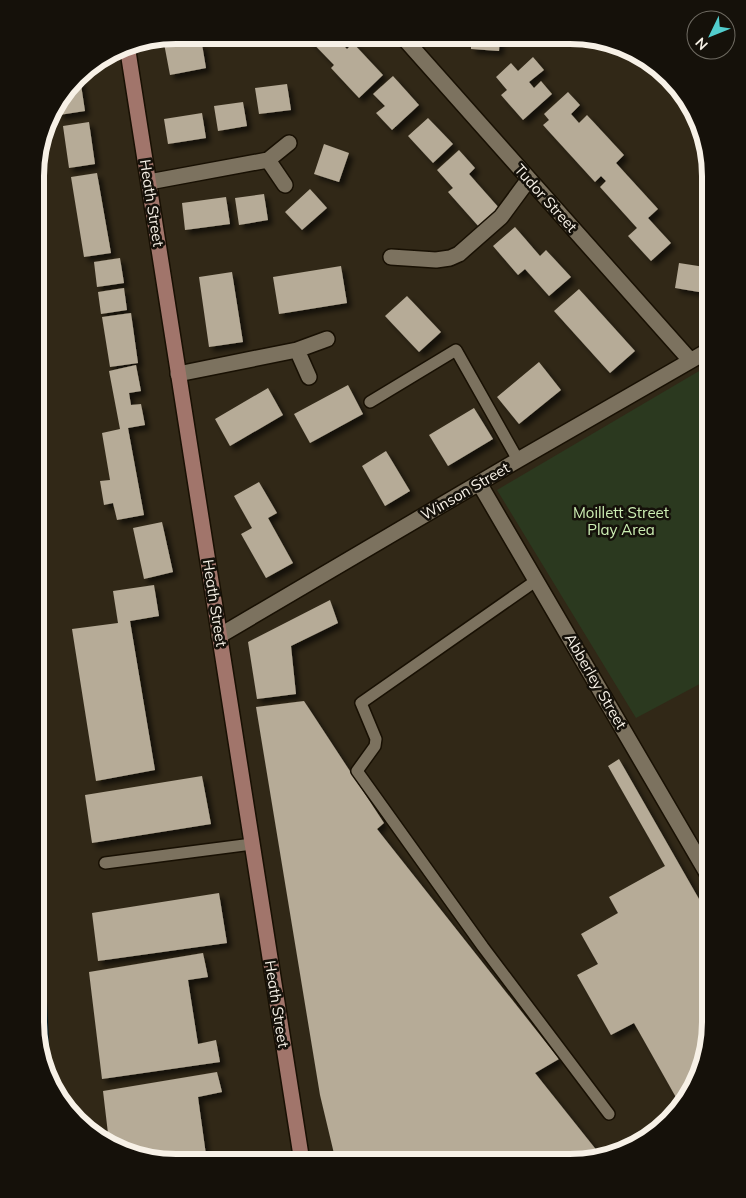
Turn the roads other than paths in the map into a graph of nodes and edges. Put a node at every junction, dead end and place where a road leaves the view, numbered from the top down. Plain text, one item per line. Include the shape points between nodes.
1 (409, 44) edge
2 (128, 53) edge
3 (289, 143) dead end
4 (268, 160) junction
5 (529, 179) junction
6 (149, 182) junction
7 (284, 185) dead end
8 (391, 257) dead end
9 (327, 339) dead end
10 (296, 350) junction
11 (702, 353) edge
12 (690, 360) junction
13 (178, 374) junction
14 (309, 376) dead end
15 (370, 402) dead end
16 (518, 460) junction
17 (479, 482) junction
18 (537, 580) junction
19 (220, 636) junction
20 (252, 844) junction
21 (702, 853) edge
22 (105, 863) dead end
23 (608, 1114) dead end
24 (301, 1154) edge

1 - 5 street, Tudor Street
2 - 6 main road, Heath Street
3 - 4 street
4 - 6 street
4 - 7 street
5 - 8 street via 501,217 459,254 436,260
5 - 12 street, Tudor Street
6 - 13 main road, Heath Street
9 - 10 street
10 - 13 street
10 - 14 street
11 - 12 street, Winson Street
12 - 16 street, Winson Street
13 - 19 main road, Heath Street
15 - 16 lane via 456,350
16 - 17 street, Winson Street
17 - 18 street, Abberley Street
17 - 19 street, Winson Street
18 - 21 street, Abberley Street
18 - 23 lane via 361,703 376,738 375,746 358,771 483,947
19 - 20 main road, Heath Street
20 - 22 lane
20 - 24 main road, Heath Street

